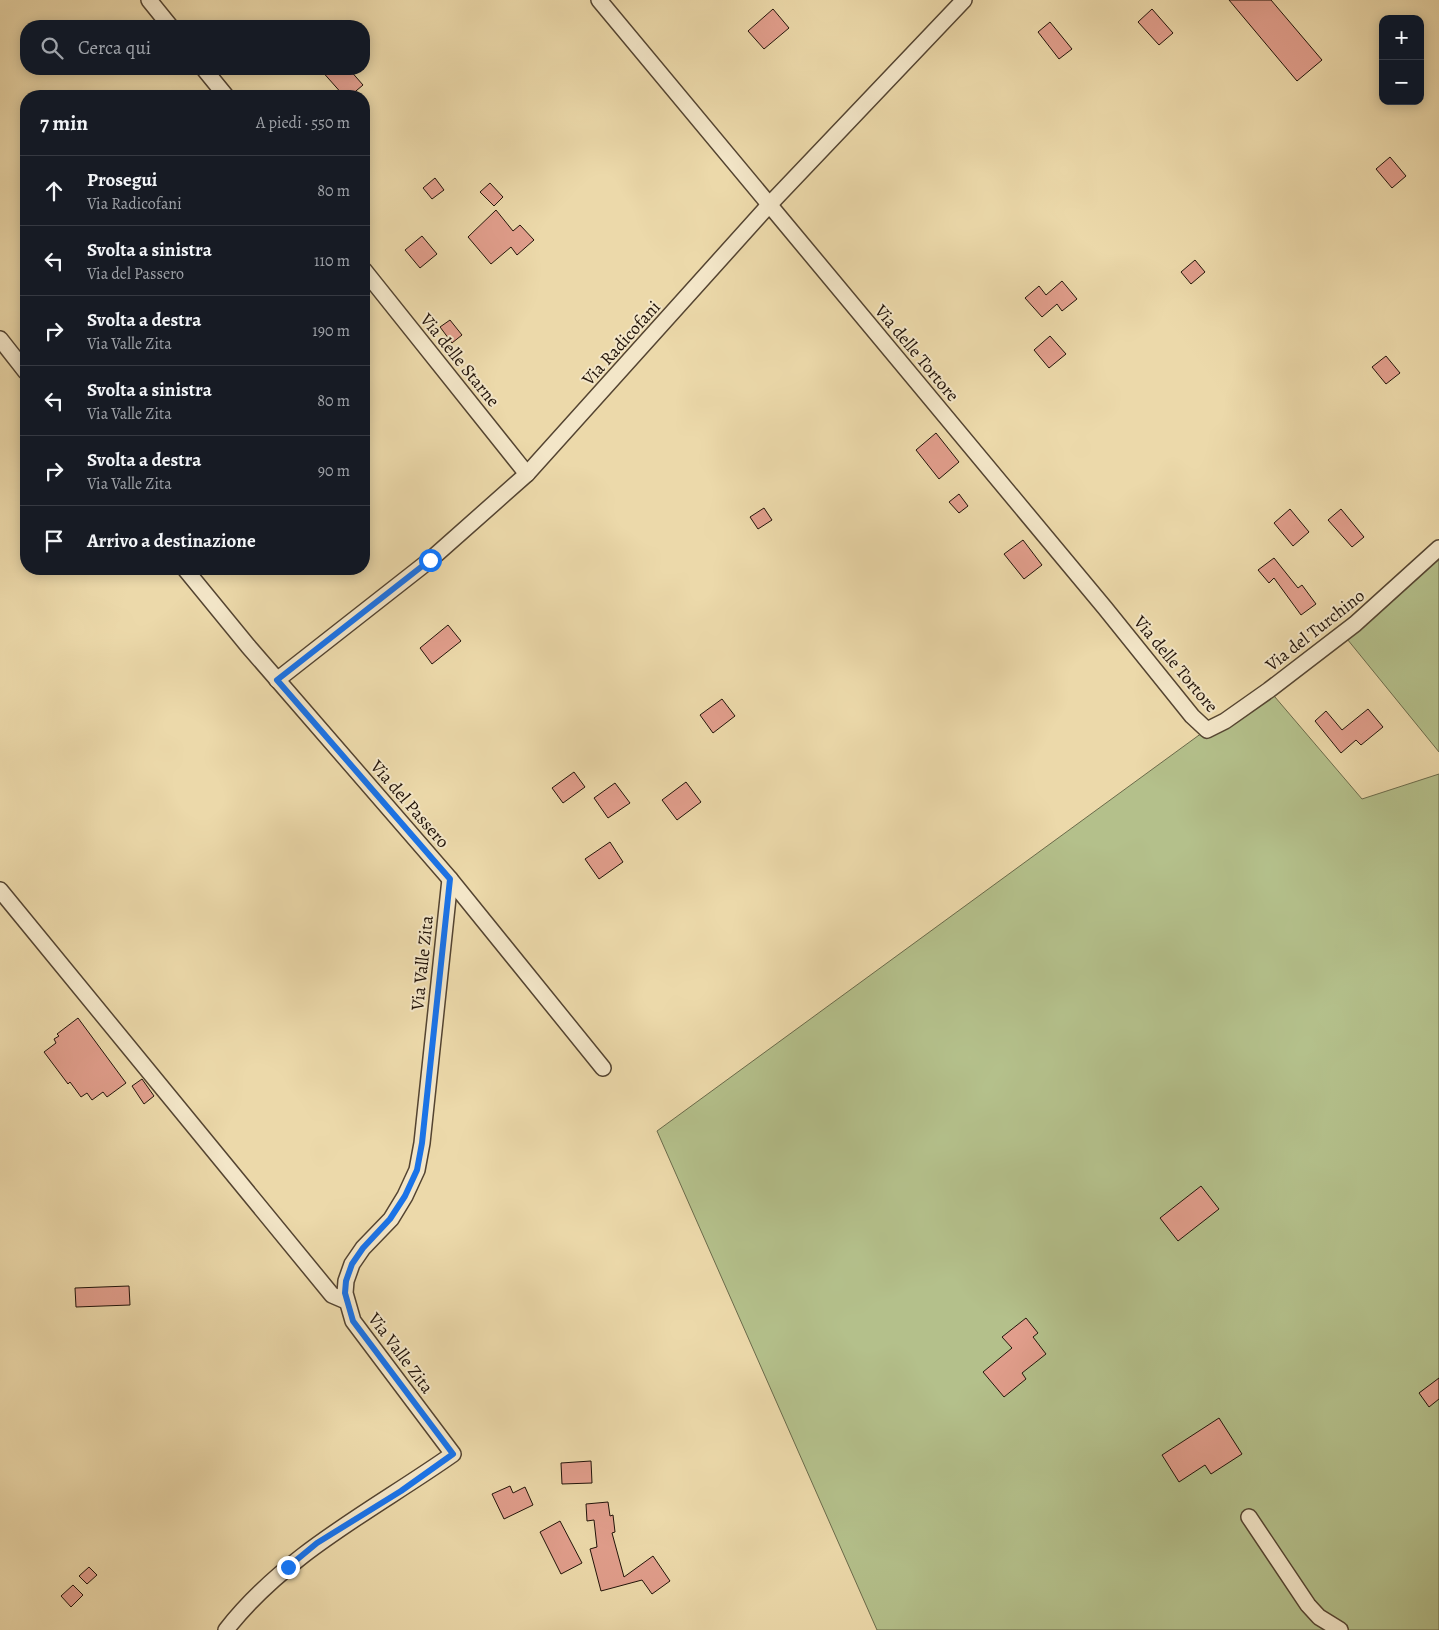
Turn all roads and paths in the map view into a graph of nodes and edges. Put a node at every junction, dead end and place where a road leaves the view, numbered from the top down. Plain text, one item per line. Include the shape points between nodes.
1 (149, 0) edge
2 (599, 0) edge
3 (964, 0) edge
4 (165, 20) edge
5 (209, 75) edge
6 (221, 90) edge
7 (769, 205) junction
8 (370, 278) edge
9 (0, 339) edge
10 (20, 364) edge
11 (526, 474) junction
12 (1439, 548) edge
13 (190, 575) edge
14 (277, 680) junction
15 (1206, 730) joint
16 (450, 879) junction
17 (0, 890) edge
18 (602, 1068) dead end
19 (346, 1301) junction
20 (1249, 1517) dead end
21 (226, 1630) edge
22 (1340, 1630) edge

1 - 4 street
2 - 7 street, Via delle Tortore
3 - 7 street, Via Radicofani
5 - 6 street
7 - 11 street, Via Radicofani
7 - 15 street, Via delle Tortore
8 - 11 street, Via delle Starne
9 - 10 street
11 - 14 street, Via Radicofani via 430,560
12 - 15 street, Via del Turchino via 1355,624 1225,721
13 - 14 street, Via del Passero
14 - 16 street, Via del Passero
16 - 18 street, Via del Passero
16 - 19 street, Via Valle Zita via 417,1170 390,1219 352,1264 346,1281
17 - 19 street via 332,1295
19 - 21 street, Via Valle Zita via 353,1321 453,1454 317,1543 288,1567
20 - 22 street via 1308,1605 1319,1617

